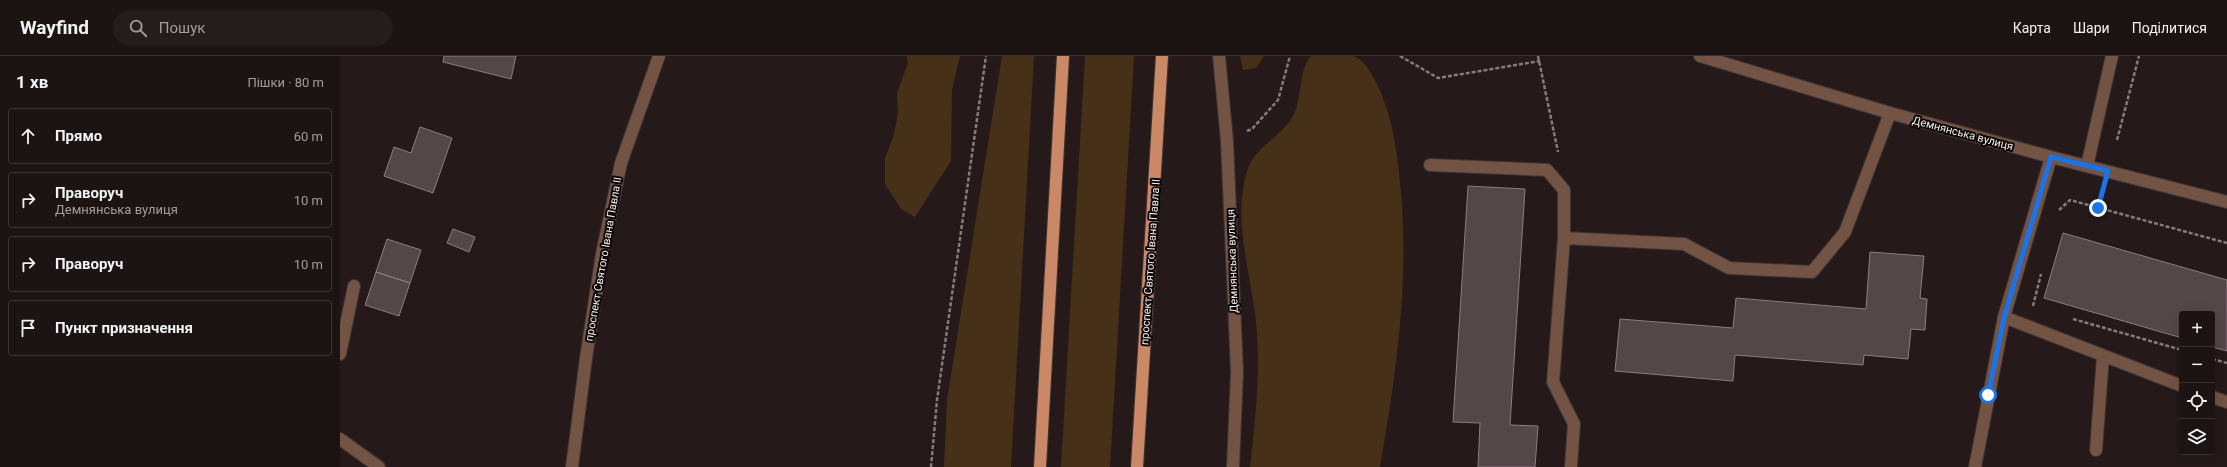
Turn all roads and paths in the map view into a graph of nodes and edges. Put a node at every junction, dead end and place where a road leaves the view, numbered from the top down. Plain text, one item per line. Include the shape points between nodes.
1 (659, 56) edge
2 (986, 56) edge
3 (1063, 56) edge
4 (1162, 56) edge
5 (1219, 56) edge
6 (1290, 56) edge
7 (1400, 56) edge
8 (1538, 56) edge
9 (1700, 56) edge
10 (2112, 56) edge
11 (2140, 56) edge
12 (1540, 61) junction
13 (1890, 113) junction
14 (1227, 141) junction
15 (1559, 155) dead end
16 (2051, 157) junction
17 (1430, 165) dead end
18 (2087, 166) junction
19 (2108, 171) junction
20 (2227, 202) edge
21 (2098, 208) junction
22 (2055, 216) dead end
23 (1564, 238) junction
24 (2227, 243) edge
25 (2042, 269) dead end
26 (354, 286) dead end
27 (2040, 310) dead end
28 (2004, 318) junction
29 (2070, 318) dead end
30 (2179, 349) edge
31 (340, 354) edge
32 (2103, 356) junction
33 (2215, 360) edge
34 (2227, 363) edge
35 (2179, 385) edge
36 (2215, 398) edge
37 (2227, 402) edge
38 (340, 439) edge
39 (2096, 450) dead end
40 (379, 467) edge
41 (572, 467) edge
42 (931, 467) edge
43 (1040, 467) edge
44 (1137, 467) edge
45 (1233, 467) edge
46 (1570, 467) edge
47 (1975, 467) edge

1 - 41 street, проспект Святого Івана Павла II via 621,163 600,269
2 - 42 path via 937,400
3 - 43 main road
4 - 44 main road, проспект Святого Івана Павла II
5 - 14 street, Демнянська вулиця
6 - 14 path via 1278,100 1252,129
7 - 12 path via 1438,78
8 - 12 path
9 - 13 street, Демнянська вулиця
10 - 18 street
11 - 19 path
12 - 15 path
13 - 16 street, Демнянська вулиця
13 - 23 street via 1845,232 1812,272 1729,268 1684,244
14 - 45 street, Демнянська вулиця via 1237,372
16 - 18 street, Демнянська вулиця
16 - 28 street
17 - 23 street via 1547,170 1564,190
18 - 19 street, Демнянська вулиця
19 - 20 street, Демнянська вулиця
19 - 21 path
21 - 22 path via 2070,200
21 - 24 path
23 - 46 street via 1553,382 1574,424
25 - 27 path via 2033,307
26 - 31 street
28 - 32 street
28 - 47 street
29 - 30 path
32 - 35 street
32 - 39 street
33 - 34 path
36 - 37 street
38 - 40 street

